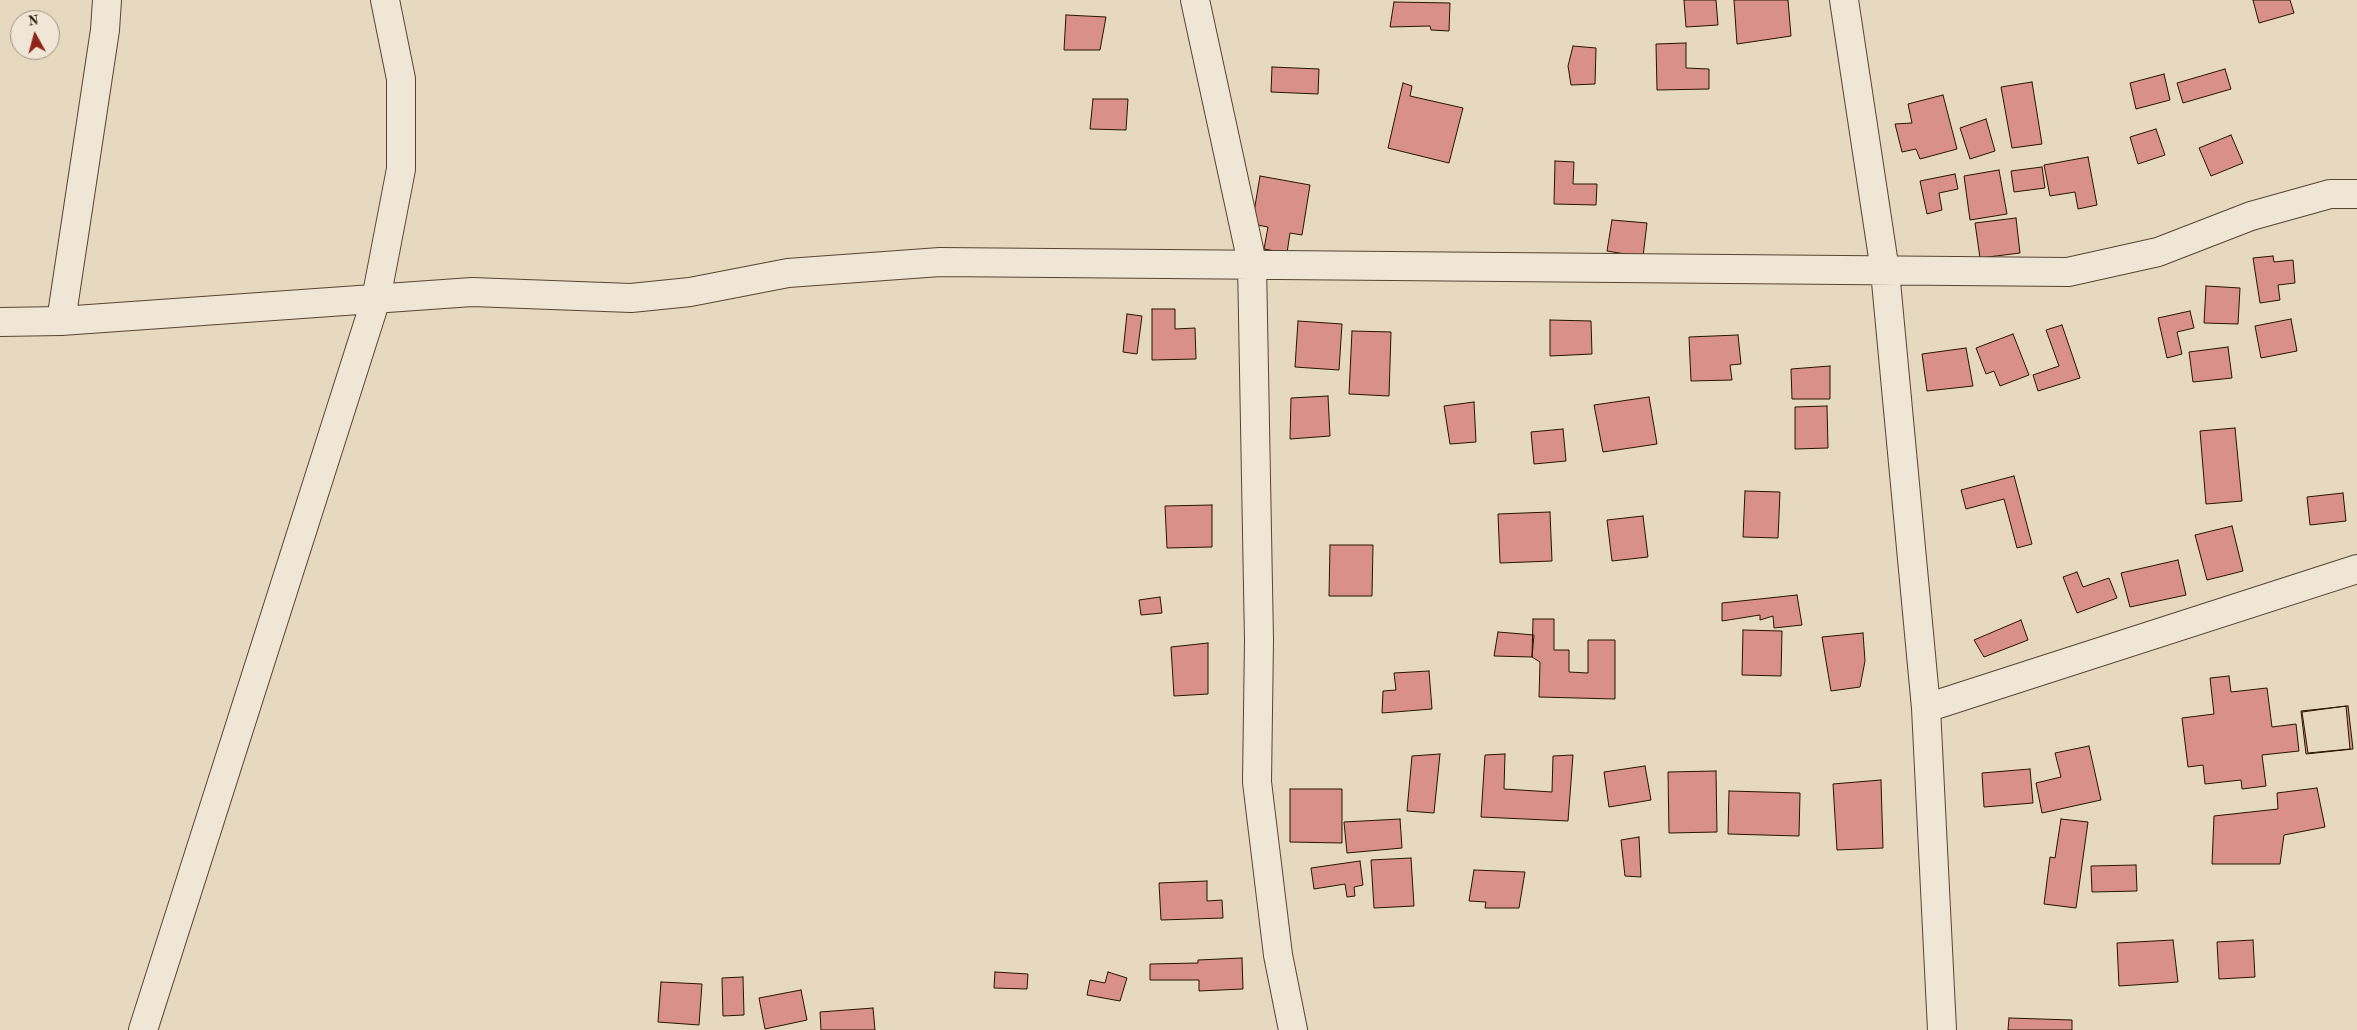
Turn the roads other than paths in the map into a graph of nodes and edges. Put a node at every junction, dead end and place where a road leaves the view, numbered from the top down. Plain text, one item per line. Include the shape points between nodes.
1 (107, 0) edge
2 (385, 0) edge
3 (1194, 0) edge
4 (1844, 0) edge
5 (2357, 194) edge
6 (1252, 263) junction
7 (1885, 271) junction
8 (376, 299) junction
9 (61, 321) junction
10 (0, 322) edge
11 (2357, 569) edge
12 (1926, 708) junction
13 (143, 1030) edge
14 (1293, 1030) edge
15 (1942, 1030) edge

1 - 9 street
2 - 8 street via 401,79 401,169
3 - 6 street
4 - 7 street
5 - 7 street via 2330,194 2251,216 2158,252 2068,272
6 - 7 street
6 - 8 street via 940,262 788,273 690,292 631,298 472,292
6 - 14 street via 1259,640 1257,782 1278,955
7 - 12 street
8 - 9 street
8 - 13 street
9 - 10 street
11 - 12 street
12 - 15 street

